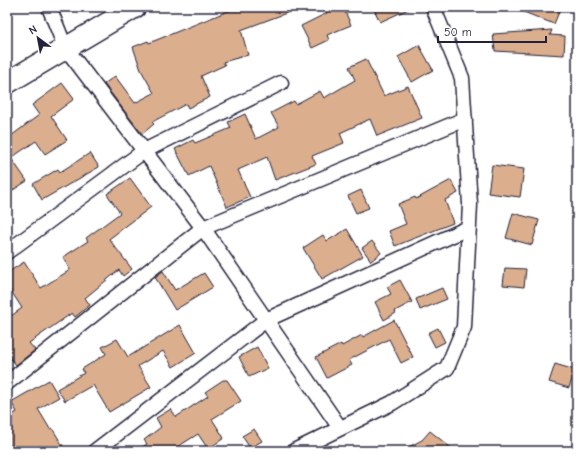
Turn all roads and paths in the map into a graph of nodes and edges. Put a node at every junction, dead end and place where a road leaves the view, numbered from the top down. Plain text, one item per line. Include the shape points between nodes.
1 (48, 7) edge
2 (135, 7) edge
3 (433, 7) edge
4 (66, 47) junction
5 (7, 83) edge
6 (281, 83) dead end
7 (465, 119) junction
8 (144, 151) junction
9 (203, 228) junction
10 (468, 228) junction
11 (7, 252) edge
12 (266, 320) junction
13 (7, 383) edge
14 (340, 428) junction
15 (94, 451) edge
16 (294, 451) edge

1 - 4 street
2 - 4 highway
3 - 7 street via 462,78
4 - 5 highway
4 - 8 street
6 - 8 street
7 - 9 street
7 - 10 street via 470,204
8 - 9 street
8 - 11 street
9 - 12 street
9 - 13 street
10 - 12 street
10 - 14 street via 464,327 447,368 392,403
12 - 14 street
12 - 15 street
14 - 16 street

